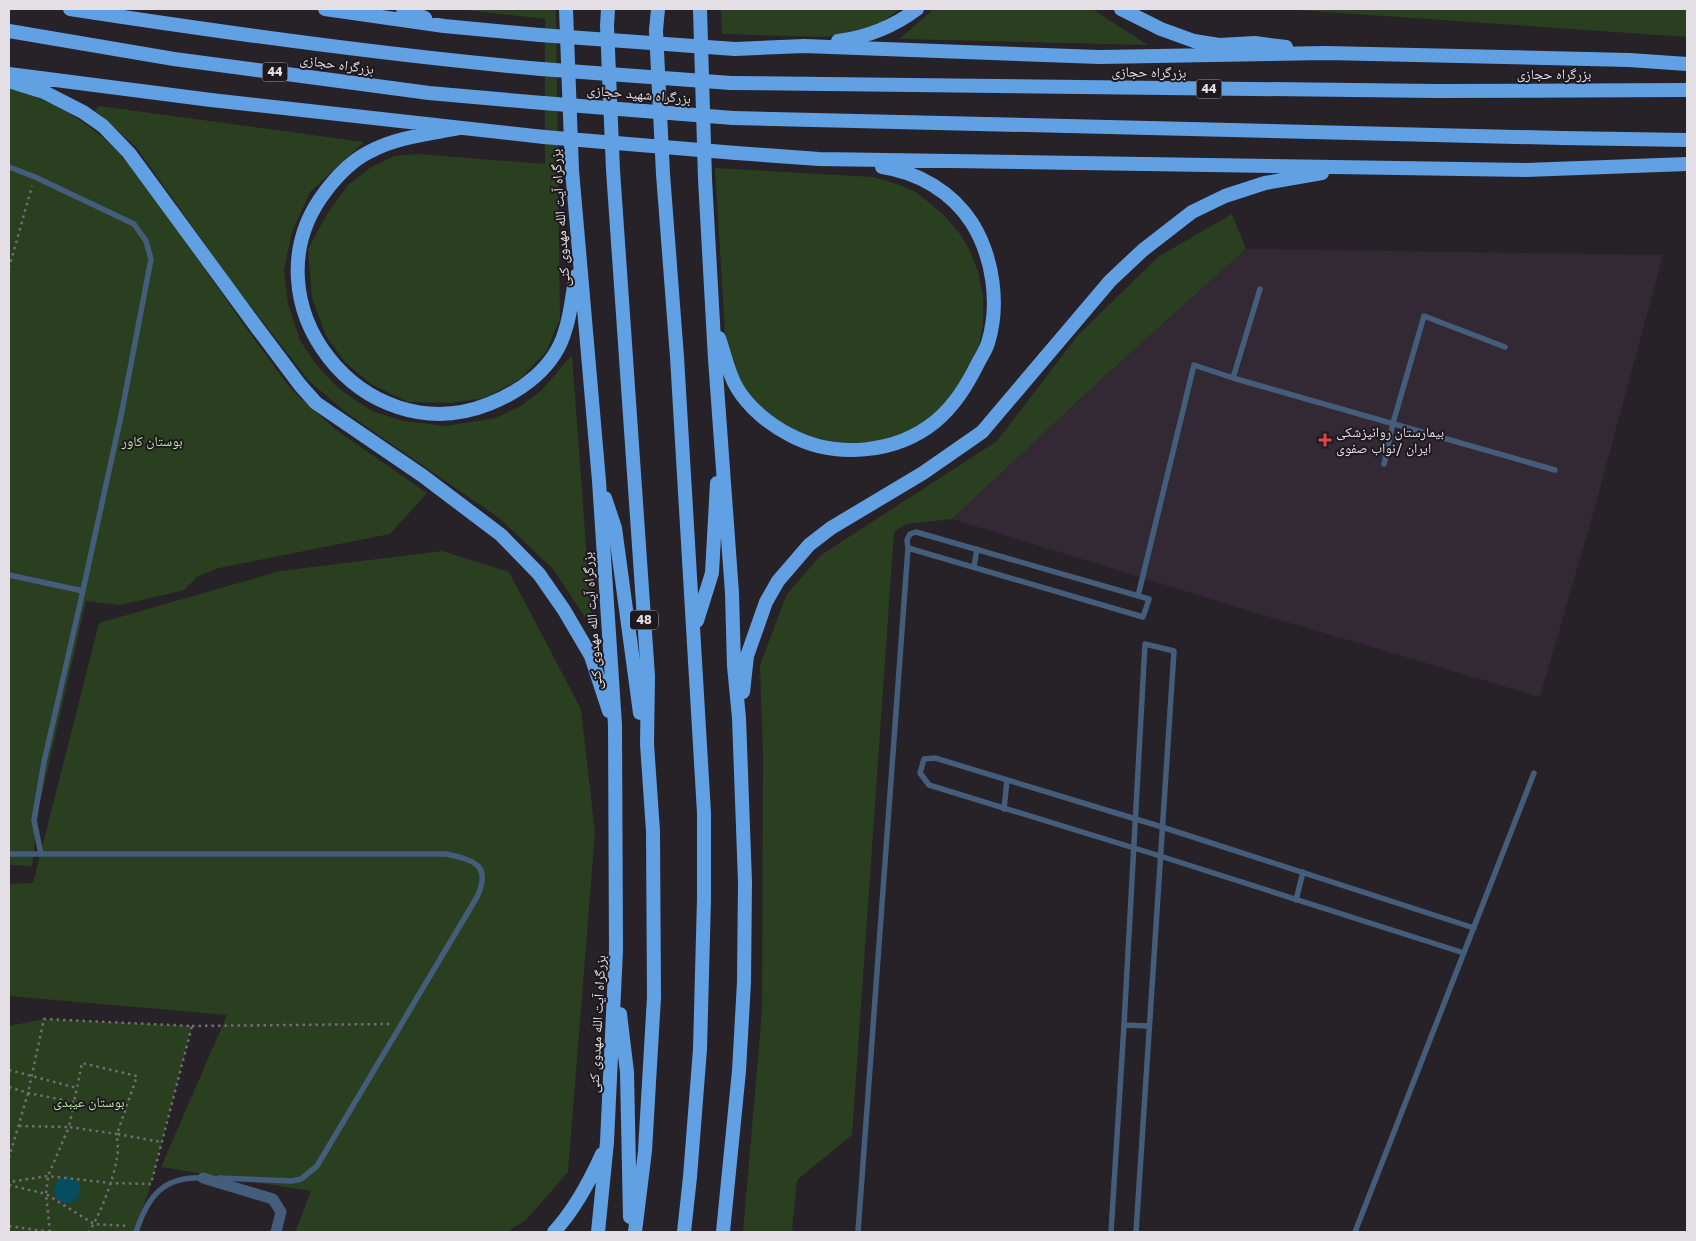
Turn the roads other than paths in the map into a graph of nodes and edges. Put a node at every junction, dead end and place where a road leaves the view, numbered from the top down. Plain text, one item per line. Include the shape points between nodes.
1 (70, 9) edge
2 (325, 9) edge
3 (403, 9) edge
4 (566, 9) edge
5 (608, 9) edge
6 (658, 9) edge
7 (700, 9) edge
8 (917, 9) edge
9 (1121, 9) edge
10 (444, 26) junction
11 (9, 31) edge
12 (804, 46) junction
13 (1326, 53) junction
14 (1687, 64) edge
15 (541, 68) joint
16 (9, 74) edge
17 (9, 81) edge
18 (731, 83) joint
19 (1687, 90) edge
20 (543, 103) joint
21 (460, 128) junction
22 (1687, 140) edge
23 (819, 159) junction
24 (1687, 164) edge
25 (1366, 166) junction
26 (9, 167) edge
27 (579, 258) junction
28 (1260, 289) dead end
29 (714, 325) junction
30 (1505, 347) dead end
31 (1233, 378) junction
32 (1393, 423) junction
33 (721, 441) junction
34 (1384, 464) dead end
35 (1555, 470) dead end
36 (599, 481) junction
37 (908, 548) junction
38 (977, 549) junction
39 (974, 567) junction
40 (9, 575) edge
41 (83, 591) junction
42 (1138, 596) junction
43 (694, 629) junction
44 (739, 718) junction
45 (614, 725) junction
46 (647, 744) junction
47 (1534, 773) dead end
48 (1007, 780) junction
49 (1004, 809) junction
50 (1136, 818) junction
51 (1162, 826) junction
52 (1134, 849) junction
53 (9, 854) edge
54 (41, 854) junction
55 (1160, 856) junction
56 (1303, 872) junction
57 (1296, 900) junction
58 (1474, 928) junction
59 (1464, 953) junction
60 (616, 976) junction
61 (1124, 1026) junction
62 (1149, 1026) junction
63 (607, 1142) junction
64 (203, 1178) junction
65 (728, 1192) junction
66 (137, 1229) edge
67 (276, 1232) edge
68 (554, 1232) edge
69 (598, 1232) edge
70 (631, 1232) edge
71 (635, 1232) edge
72 (684, 1232) edge
73 (723, 1232) edge
74 (729, 1232) edge
75 (858, 1232) edge
76 (1111, 1232) edge
77 (1136, 1232) edge
78 (1355, 1232) edge

1 - 15 highway, بزرگراه حجازی / 44 via 242,36 447,61
2 - 10 highway
3 - 10 highway
4 - 27 highway, بزرگراه آیت الله مهدوی کنی
5 - 46 highway, 48 via 613,170 648,676
6 - 43 highway via 656,30 663,174
7 - 29 highway via 705,179
8 - 12 highway via 892,26 861,38
9 - 13 highway via 1194,41 1219,45 1255,43
10 - 12 highway, bridge via 735,49
11 - 20 highway, بزرگراه حجازی / 44 via 174,59 429,93
12 - 13 highway via 1099,58
13 - 14 highway
15 - 18 highway, بزرگراه شهید حجازی / 44, bridge
16 - 21 highway
17 - 45 highway via 44,92 103,126 130,153 258,330 316,403 424,476 501,535 539,574 591,656
18 - 19 highway, بزرگراه حجازی / 44 via 1416,91
20 - 22 highway, بزرگراه شهید حجازی / 44, bridge via 733,118
21 - 23 highway, bridge via 544,138
21 - 27 highway via 388,143 367,153 332,182 308,220 299,252 302,304 324,354 341,374 360,390 385,403 425,413 450,414 476,409 501,399 541,372 555,354 565,332
23 - 25 highway
23 - 29 highway via 905,172 927,181 950,197 965,213 987,254 994,309 988,344 967,385 936,422 919,432 888,445 864,449 823,447 798,440 781,430 745,399 732,377
24 - 25 highway via 1526,170
25 - 44 highway via 1265,183 1225,196 1192,212 1110,280 982,432 809,544 778,581 758,621 747,656
26 - 41 lane via 134,224 146,241 151,258
27 - 36 highway, بزرگراه آیت الله مهدوی کنی
28 - 31 lane
29 - 33 highway
30 - 32 lane via 1424,316
31 - 32 lane
31 - 42 lane via 1194,365
32 - 34 lane
32 - 35 lane
33 - 43 highway via 712,574
33 - 44 highway
36 - 45 highway, بزرگراه آیت الله مهدوی کنی
36 - 46 highway via 614,528
37 - 38 lane via 907,540 916,532
37 - 39 lane
37 - 75 lane
38 - 39 lane
38 - 42 lane
39 - 42 lane via 1143,617 1149,599
40 - 41 lane
41 - 54 lane via 34,820
43 - 72 highway via 704,813 704,900 700,1049
44 - 65 highway via 745,882 744,982
45 - 60 highway, بزرگراه آیت الله مهدوی کنی
46 - 71 highway, 48 via 653,831 654,997 645,1150
47 - 58 lane
48 - 49 lane
48 - 49 lane via 935,758 924,759 920,773 928,785
48 - 50 lane
49 - 52 lane
50 - 51 lane
50 - 51 lane via 1145,644 1174,651
50 - 52 lane
51 - 55 lane
51 - 56 lane
52 - 55 lane
52 - 61 lane
53 - 54 lane
54 - 64 lane via 446,854 469,859 481,868 484,876 482,886 317,1166 292,1182
55 - 57 lane
55 - 62 lane
56 - 57 lane
56 - 58 lane
57 - 59 lane
58 - 59 lane
59 - 78 lane
60 - 63 highway, بزرگراه آیت الله مهدوی کنی
60 - 70 highway via 627,1072
61 - 62 lane
61 - 76 lane
62 - 77 lane
63 - 68 highway via 590,1181
63 - 69 highway, بزرگراه آیت الله مهدوی کنی
64 - 66 lane via 193,1177 165,1186 148,1204
64 - 67 street via 274,1199 281,1212
65 - 73 highway
65 - 74 highway

